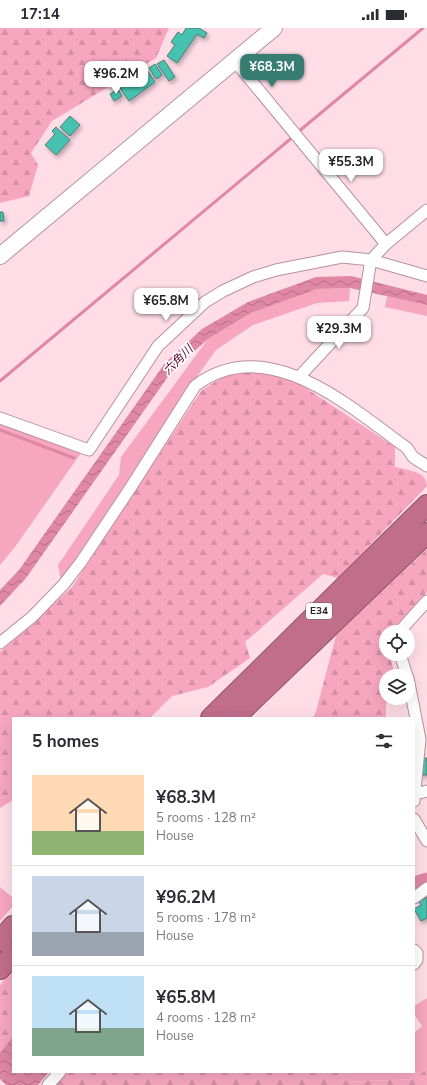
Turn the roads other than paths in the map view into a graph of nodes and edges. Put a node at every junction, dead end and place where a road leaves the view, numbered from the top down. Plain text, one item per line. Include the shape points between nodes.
1 (274, 28) edge
2 (234, 60) junction
3 (427, 210) edge
4 (386, 244) junction
5 (0, 256) edge
6 (371, 260) junction
7 (427, 276) edge
8 (299, 376) junction
9 (0, 418) edge
10 (427, 466) edge
11 (427, 505) edge
12 (427, 533) edge
13 (427, 601) edge
14 (405, 625) edge
15 (0, 643) edge
16 (413, 705) edge
17 (212, 717) edge
18 (235, 717) edge
19 (427, 791) edge
20 (415, 797) edge
21 (415, 821) edge
22 (427, 841) edge
23 (427, 888) edge
24 (415, 897) edge
25 (12, 927) edge
26 (0, 941) edge
27 (415, 951) edge
28 (12, 955) edge
29 (415, 963) edge
30 (0, 969) edge
31 (59, 1073) edge
32 (48, 1085) edge

1 - 2 street
2 - 4 street
2 - 5 street
3 - 4 street
4 - 6 street
6 - 7 street
6 - 8 street via 363,308
6 - 9 street via 328,258 276,270 253,277 205,302 158,346 89,450
8 - 10 street via 351,408 407,448 413,457
8 - 15 street via 269,368 237,368 207,377 195,386 77,568 32,617
11 - 17 highway, E34
12 - 18 highway, E34
13 - 14 street
16 - 20 street via 420,739
19 - 20 street
21 - 22 street
23 - 24 street
25 - 26 highway
27 - 29 street
28 - 30 highway
31 - 32 street

